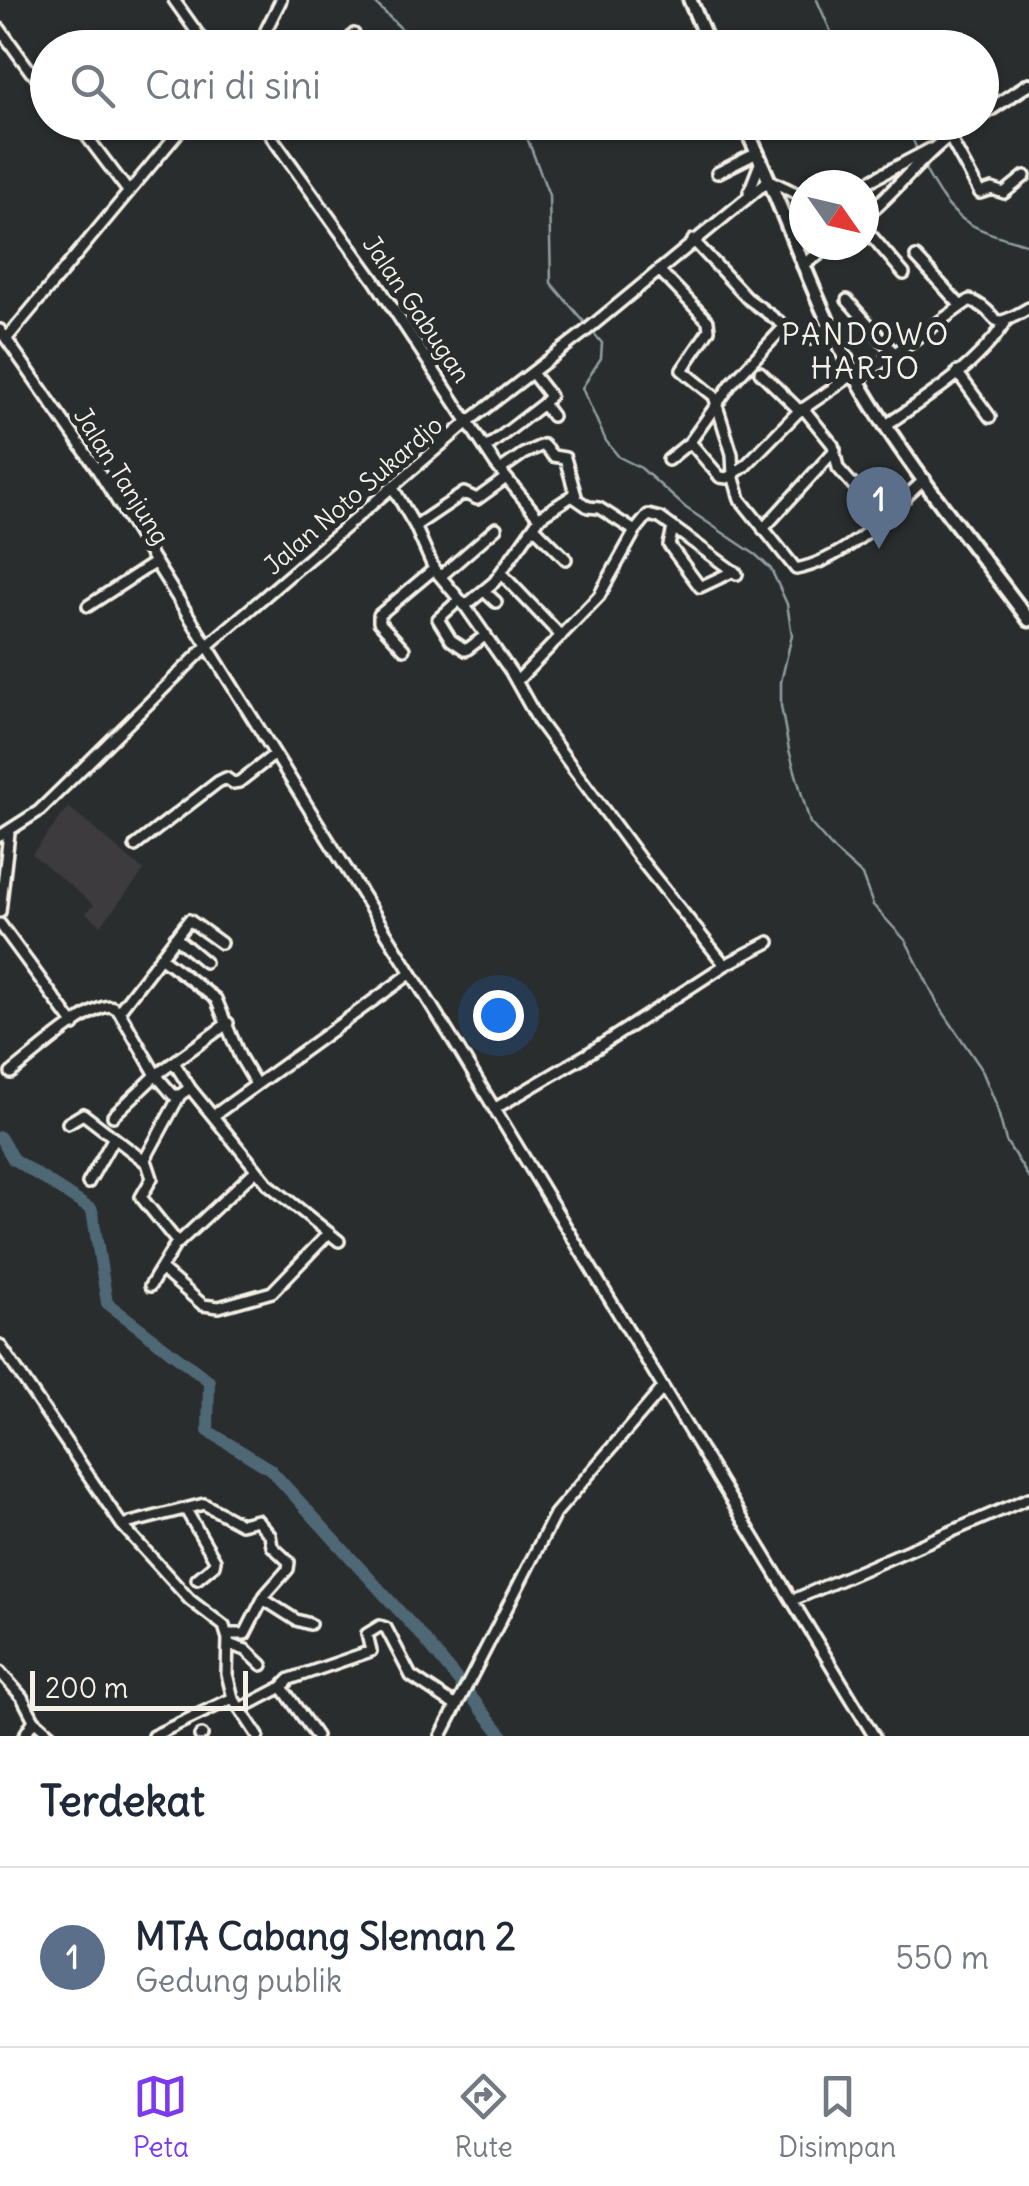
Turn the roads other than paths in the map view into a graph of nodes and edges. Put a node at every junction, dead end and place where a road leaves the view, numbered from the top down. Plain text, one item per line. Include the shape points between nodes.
1 (174, 0) edge
2 (281, 0) edge
3 (690, 0) edge
4 (0, 29) edge
5 (195, 30) edge
6 (266, 30) edge
7 (702, 30) edge
8 (30, 70) edge
9 (1029, 84) edge
10 (999, 104) edge
11 (89, 140) edge
12 (172, 140) edge
13 (274, 140) edge
14 (751, 140) edge
15 (943, 140) edge
16 (951, 140) edge
17 (930, 149) junction
18 (759, 157) junction
19 (718, 173) dead end
20 (879, 176) edge
21 (1028, 177) edge
22 (770, 180) junction
23 (789, 190) edge
24 (128, 192) junction
25 (745, 199) junction
26 (879, 204) edge
27 (693, 240) junction
28 (879, 245) edge
29 (916, 257) dead end
30 (811, 260) edge
31 (803, 266) junction
32 (658, 270) junction
33 (904, 274) dead end
34 (847, 300) dead end
35 (960, 305) junction
36 (1029, 310) edge
37 (1004, 323) junction
38 (829, 327) junction
39 (4, 334) edge
40 (810, 339) dead end
41 (894, 353) junction
42 (532, 372) junction
43 (760, 372) dead end
44 (957, 372) junction
45 (856, 377) junction
46 (543, 404) junction
47 (716, 404) junction
48 (802, 410) junction
49 (552, 416) dead end
50 (990, 417) dead end
51 (469, 421) junction
52 (886, 425) junction
53 (690, 442) junction
54 (486, 448) junction
55 (835, 450) junction
56 (668, 460) dead end
57 (503, 474) junction
58 (733, 475) junction
59 (925, 479) junction
60 (392, 488) junction
61 (576, 496) junction
62 (883, 519) junction
63 (536, 523) junction
64 (415, 526) junction
65 (496, 528) dead end
66 (672, 528) junction
67 (763, 529) junction
68 (634, 531) junction
69 (566, 559) dead end
70 (154, 563) junction
71 (438, 573) junction
72 (501, 573) junction
73 (484, 592) junction
74 (496, 602) dead end
75 (462, 604) junction
76 (88, 606) dead end
77 (1029, 620) edge
78 (486, 635) junction
79 (561, 636) junction
80 (206, 646) junction
81 (404, 648) dead end
82 (517, 681) junction
83 (275, 754) junction
84 (4, 834) edge
85 (134, 846) dead end
86 (0, 912) edge
87 (0, 924) edge
88 (174, 937) junction
89 (769, 942) dead end
90 (221, 944) dead end
91 (160, 956) junction
92 (206, 962) dead end
93 (725, 964) junction
94 (410, 974) junction
95 (119, 1011) junction
96 (228, 1023) junction
97 (74, 1025) junction
98 (175, 1064) junction
99 (11, 1073) dead end
100 (156, 1076) junction
101 (256, 1084) junction
102 (185, 1092) junction
103 (494, 1109) junction
104 (113, 1116) dead end
105 (213, 1116) junction
106 (68, 1123) dead end
107 (113, 1140) junction
108 (144, 1161) junction
109 (256, 1170) junction
110 (88, 1183) dead end
111 (329, 1233) junction
112 (339, 1241) dead end
113 (177, 1242) junction
114 (160, 1268) junction
115 (150, 1286) dead end
116 (0, 1345) edge
117 (662, 1389) junction
118 (1029, 1498) edge
119 (186, 1510) junction
120 (122, 1525) junction
121 (198, 1579) dead end
122 (263, 1599) junction
123 (793, 1600) junction
124 (310, 1624) dead end
125 (227, 1639) junction
126 (262, 1665) dead end
127 (0, 1672) edge
128 (282, 1687) junction
129 (232, 1698) junction
130 (456, 1706) junction
131 (240, 1709) junction
132 (34, 1720) junction
133 (170, 1733) edge
134 (254, 1735) edge
135 (24, 1736) edge
136 (52, 1736) edge
137 (153, 1736) edge
138 (316, 1736) edge
139 (440, 1736) edge
140 (874, 1736) edge

1 - 5 street
2 - 6 street
3 - 7 main road
4 - 8 street
9 - 10 street
11 - 24 street
12 - 24 street
13 - 51 street, Jalan Gabugan
14 - 18 main road
15 - 17 street
16 - 21 street via 980,193 1004,193
17 - 20 street
17 - 26 street
18 - 19 street
18 - 22 main road
18 - 25 street, Jalan Noto Sukardjo
22 - 23 street
22 - 25 street, Jalan Noto Sukardjo
22 - 31 main road
24 - 39 street
25 - 27 street, Jalan Noto Sukardjo
27 - 32 street, Jalan Noto Sukardjo
27 - 47 street via 747,298 785,326
28 - 33 street
29 - 35 street
30 - 31 street
31 - 38 main road
32 - 42 street, Jalan Noto Sukardjo
32 - 47 street via 708,320 709,330 682,370
34 - 41 street
35 - 37 street via 975,301
35 - 41 street
36 - 37 street
37 - 44 street
38 - 40 street
38 - 45 main road
39 - 70 street, Jalan Tanjung
41 - 45 street
42 - 46 street via 550,396
42 - 51 street, Jalan Noto Sukardjo
43 - 48 street
44 - 50 street
44 - 52 street
45 - 48 street
45 - 52 main road
46 - 49 street
46 - 54 street
47 - 53 street
47 - 58 street
48 - 55 street
48 - 58 street
51 - 54 street, Jalan Gabugan
51 - 60 street, Jalan Noto Sukardjo
52 - 59 main road
53 - 56 street
53 - 58 street via 720,476
54 - 57 street, Jalan Gabugan
55 - 62 street via 838,468
55 - 67 street
57 - 61 street via 522,454 543,445 565,458
57 - 63 street, Jalan Gabugan
57 - 64 street via 476,499 464,493
58 - 67 street via 740,499
59 - 62 street
59 - 77 main road
60 - 64 street
60 - 80 street, Jalan Noto Sukardjo
61 - 63 street
61 - 68 street
62 - 67 street via 858,540 799,569
63 - 69 street, Jalan Gabugan
63 - 72 street
64 - 71 street
65 - 71 street
66 - 66 street via 736,572 700,587 669,544
66 - 68 street via 652,514
68 - 79 street via 598,596
70 - 76 street
70 - 80 street, Jalan Tanjung
71 - 75 street
71 - 81 street via 379,614
72 - 73 street
72 - 79 street
73 - 74 street
73 - 75 street
75 - 78 street
75 - 78 street via 438,619 451,640 466,650
78 - 82 street
79 - 82 street
80 - 83 street, Jalan Tanjung
80 - 84 street, Jalan Noto Sukardjo via 38,810
82 - 93 street via 546,732
83 - 85 street via 239,782 218,782
83 - 94 street, Jalan Tanjung
84 - 86 street
87 - 97 street
88 - 90 street via 191,919
88 - 91 street
88 - 92 street
89 - 93 street
91 - 95 street
91 - 96 street via 209,992
93 - 103 street
94 - 101 street
94 - 103 street, Jalan Tanjung
95 - 97 street via 107,1006
95 - 100 street
96 - 98 street
96 - 101 street
97 - 99 street
98 - 100 street
98 - 102 street
100 - 102 street via 173,1095
100 - 104 street
101 - 105 street
102 - 105 street
102 - 108 street
103 - 117 street, Jalan Tanjung
105 - 109 street
106 - 107 street via 83,1114
107 - 108 street
107 - 110 street
108 - 113 street via 152,1178 141,1196
109 - 111 street
109 - 113 street
111 - 112 street
111 - 114 street via 272,1292 219,1308 202,1305
113 - 114 street
114 - 115 street
116 - 120 street
117 - 123 street, Jalan Tanjung
117 - 130 street via 554,1514
118 - 123 street
119 - 120 street
119 - 121 street via 215,1560
119 - 122 street via 207,1504 241,1524 262,1523 290,1564
120 - 125 street via 193,1602 217,1618
122 - 124 street
122 - 125 street via 245,1634
123 - 140 street, Jalan Tanjung
125 - 126 street
125 - 129 street
127 - 132 street
128 - 130 street via 290,1678 371,1650 368,1632 382,1626 411,1676
128 - 131 street
128 - 138 street
129 - 131 street
129 - 133 street
130 - 139 street
131 - 134 street
132 - 135 street
132 - 136 street
133 - 137 street

